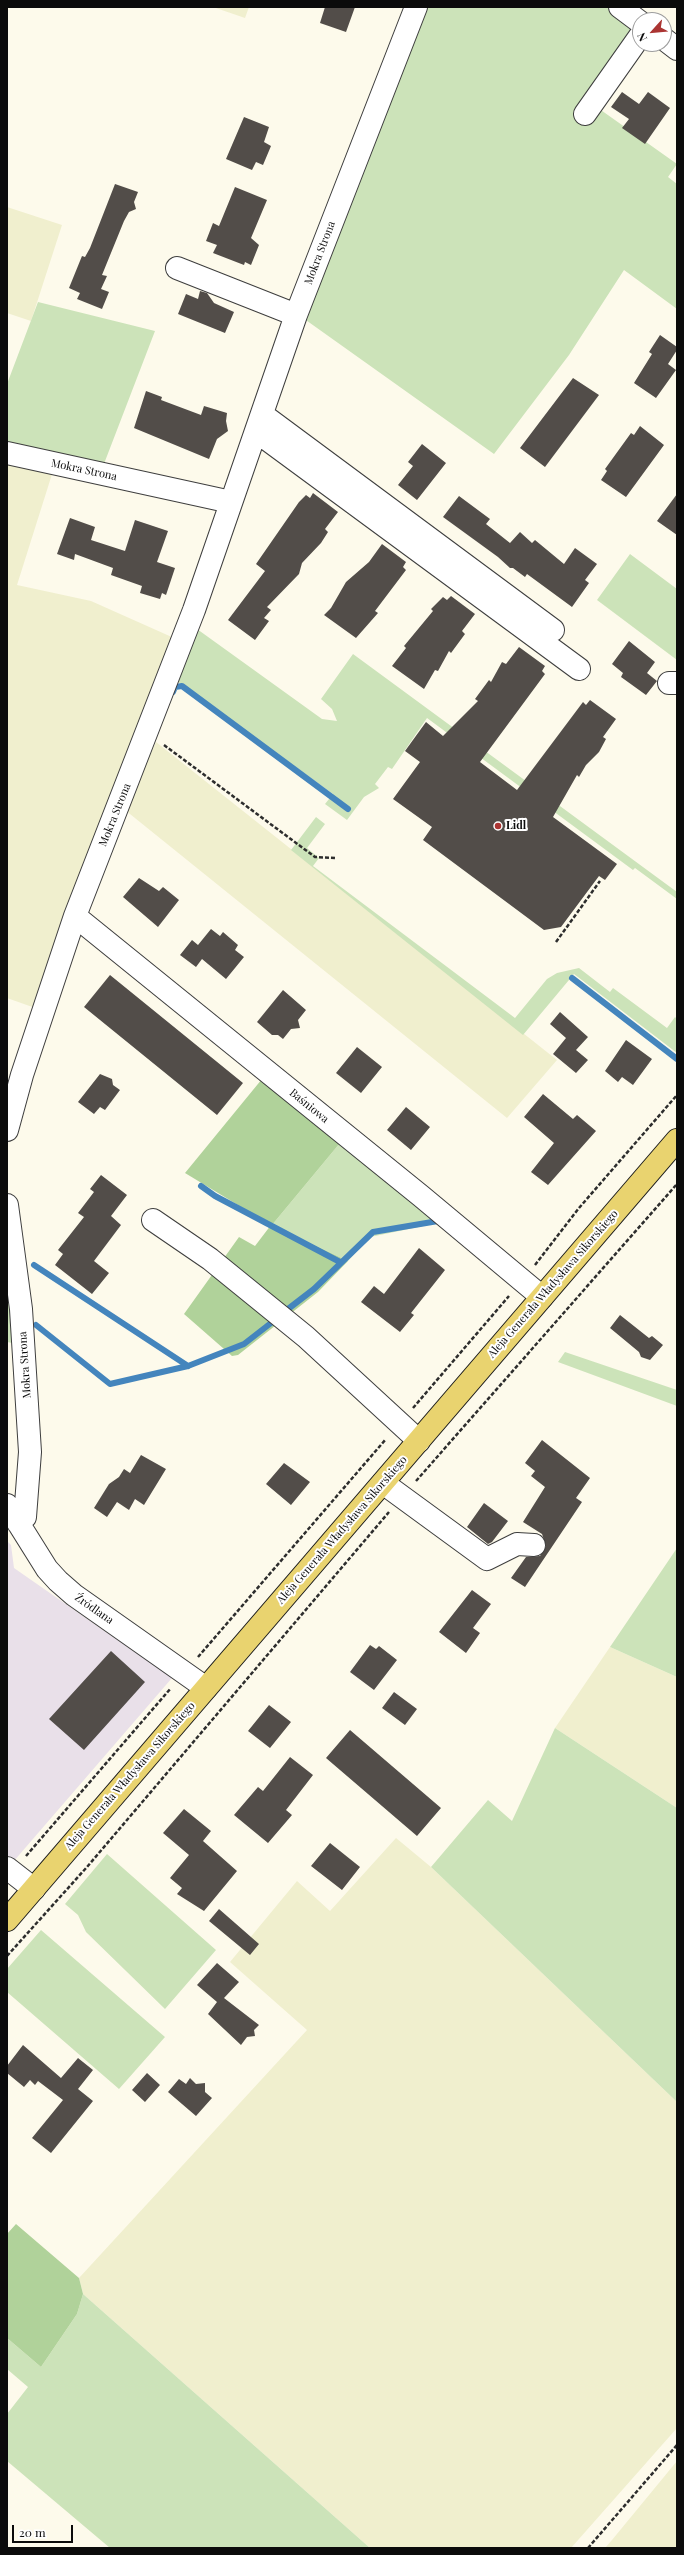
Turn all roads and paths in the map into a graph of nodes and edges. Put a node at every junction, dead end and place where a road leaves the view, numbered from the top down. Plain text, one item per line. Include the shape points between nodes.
1 (416, 7) edge
2 (620, 7) edge
3 (632, 16) edge
4 (632, 47) edge
5 (585, 114) dead end
6 (177, 268) dead end
7 (296, 315) junction
8 (260, 423) junction
9 (7, 453) edge
10 (231, 502) junction
11 (552, 630) dead end
12 (579, 669) dead end
13 (147, 732) junction
14 (336, 858) dead end
15 (600, 881) dead end
16 (75, 916) junction
17 (556, 942) dead end
18 (677, 1095) edge
19 (7, 1130) edge
20 (677, 1140) edge
21 (7, 1205) edge
22 (153, 1220) dead end
23 (522, 1280) junction
24 (542, 1297) junction
25 (399, 1424) junction
26 (419, 1441) junction
27 (383, 1483) junction
28 (7, 1505) edge
29 (18, 1523) junction
30 (534, 1545) dead end
31 (184, 1673) junction
32 (206, 1688) junction
33 (125, 1821) dead end
34 (10, 1870) edge
35 (34, 1889) junction
36 (7, 1920) edge
37 (7, 1956) edge
38 (677, 2445) edge
39 (588, 2548) edge

1 - 7 street, Mokra Strona
2 - 3 street
4 - 5 street
6 - 7 street
7 - 8 street, Mokra Strona
8 - 10 street, Mokra Strona
8 - 11 street
8 - 12 street
9 - 10 street, Mokra Strona
10 - 13 street, Mokra Strona
13 - 14 path via 315,857
13 - 16 street, Mokra Strona
15 - 17 path
16 - 19 street, Mokra Strona via 22,1075
16 - 23 street, Baśniowa
18 - 23 path
20 - 24 main road, Aleja Generała Władysława Sikorskiego
21 - 29 street, Mokra Strona via 21,1309 30,1452 25,1517
22 - 25 street via 210,1259 306,1337
23 - 24 street, Baśniowa
23 - 25 path
24 - 26 main road, Aleja Generała Władysława Sikorskiego
25 - 26 street
25 - 31 path
26 - 27 main road, Aleja Generała Władysława Sikorskiego
27 - 30 street via 487,1559 517,1544
27 - 32 main road, Aleja Generała Władysława Sikorskiego
28 - 29 street, Źródlana
29 - 31 street, Źródlana via 47,1569 58,1581
31 - 32 street, Źródlana
31 - 34 path
32 - 35 main road, Aleja Generała Władysława Sikorskiego
33 - 37 path
34 - 35 street
35 - 36 main road, Aleja Generała Władysława Sikorskiego
38 - 39 path

